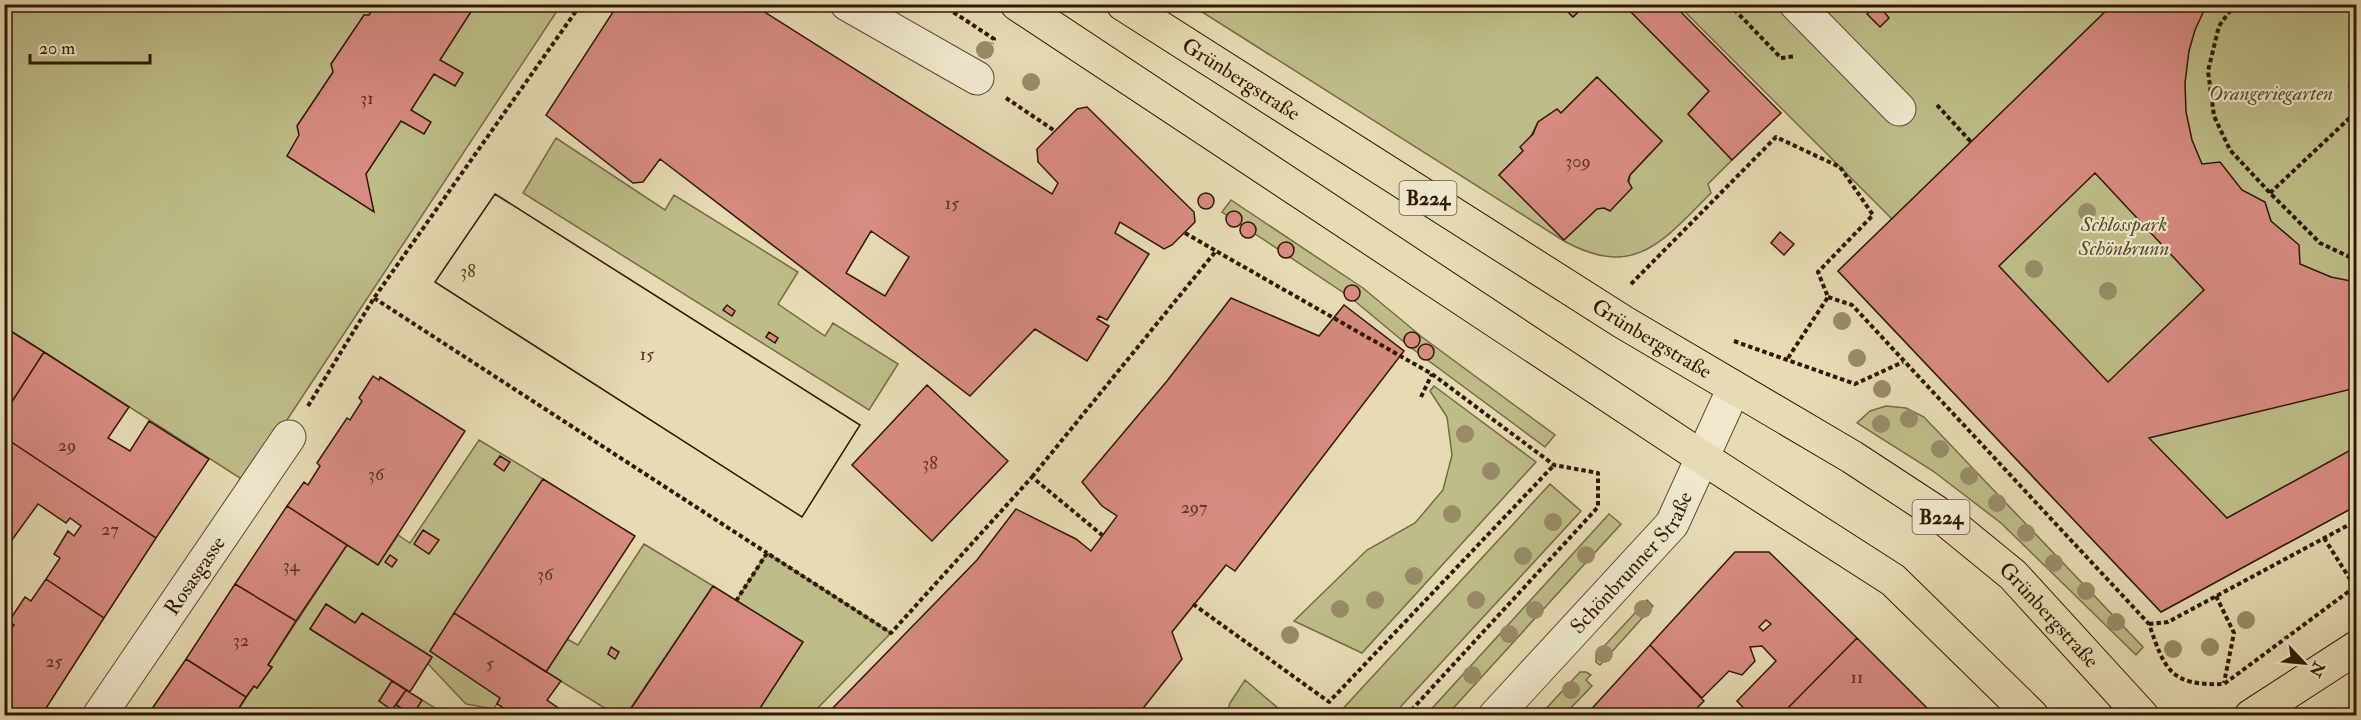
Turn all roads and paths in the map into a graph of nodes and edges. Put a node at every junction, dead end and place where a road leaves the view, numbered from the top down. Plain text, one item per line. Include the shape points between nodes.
1 (581, 4) edge
2 (847, 4) edge
3 (1017, 4) edge
4 (1123, 4) edge
5 (1796, 4) edge
6 (2235, 4) edge
7 (2356, 70) edge
8 (977, 78) dead end
9 (1935, 103) dead end
10 (1899, 109) dead end
11 (1025, 110) dead end
12 (2356, 110) edge
13 (1055, 131) dead end
14 (1971, 142) dead end
15 (2270, 193) junction
16 (1185, 233) dead end
17 (1216, 251) junction
18 (2356, 260) edge
19 (1629, 286) dead end
20 (1828, 297) junction
21 (374, 298) junction
22 (1786, 361) dead end
23 (1432, 374) junction
24 (1734, 388) junction
25 (1421, 397) dead end
26 (289, 437) joint
27 (1703, 458) junction
28 (1554, 465) junction
29 (1032, 477) junction
30 (2356, 521) edge
31 (1102, 535) dead end
32 (2324, 538) junction
33 (767, 553) junction
34 (2356, 587) edge
35 (2216, 596) junction
36 (736, 601) dead end
37 (1193, 604) dead end
38 (2149, 624) junction
39 (2356, 648) edge
40 (2224, 684) junction
41 (2114, 688) junction
42 (2227, 690) dead end
43 (99, 716) edge
44 (1406, 716) edge
45 (1495, 716) edge
46 (2032, 716) edge
47 (2142, 716) edge
48 (2160, 716) edge
49 (2251, 716) edge

1 - 21 path
2 - 8 street
3 - 27 main road
4 - 24 main road, Grünbergstraße / B224 via 1623,322
5 - 10 street
6 - 15 path via 2219,26 2208,71 2214,116 2230,150
7 - 12 path via 2350,95
9 - 14 path
11 - 13 path
12 - 15 path
15 - 18 path via 2320,243
16 - 17 path
17 - 23 path
17 - 29 path
19 - 20 path via 1776,137 1840,167 1873,215 1818,272
20 - 22 path
20 - 38 path via 1852,305
21 - 26 path
21 - 33 path
23 - 25 path
23 - 28 path
24 - 27 street, Schönbrunner Straße
24 - 41 main road, Grünbergstraße / B224 via 1936,512 2013,575
26 - 43 street, Rosasgasse
27 - 45 street, Schönbrunner Straße via 1672,524
27 - 46 main road via 1893,580
28 - 37 path via 1329,702
28 - 44 path via 1598,473 1598,507
29 - 31 path
29 - 33 path via 891,633
30 - 32 path
32 - 34 path
32 - 35 path
33 - 36 path
34 - 40 path
35 - 38 path via 2168,622
35 - 40 path via 2234,633
38 - 40 path via 2163,663 2181,680
39 - 49 main road
40 - 42 path
41 - 47 main road, Grünbergstraße / B224
41 - 48 main road

